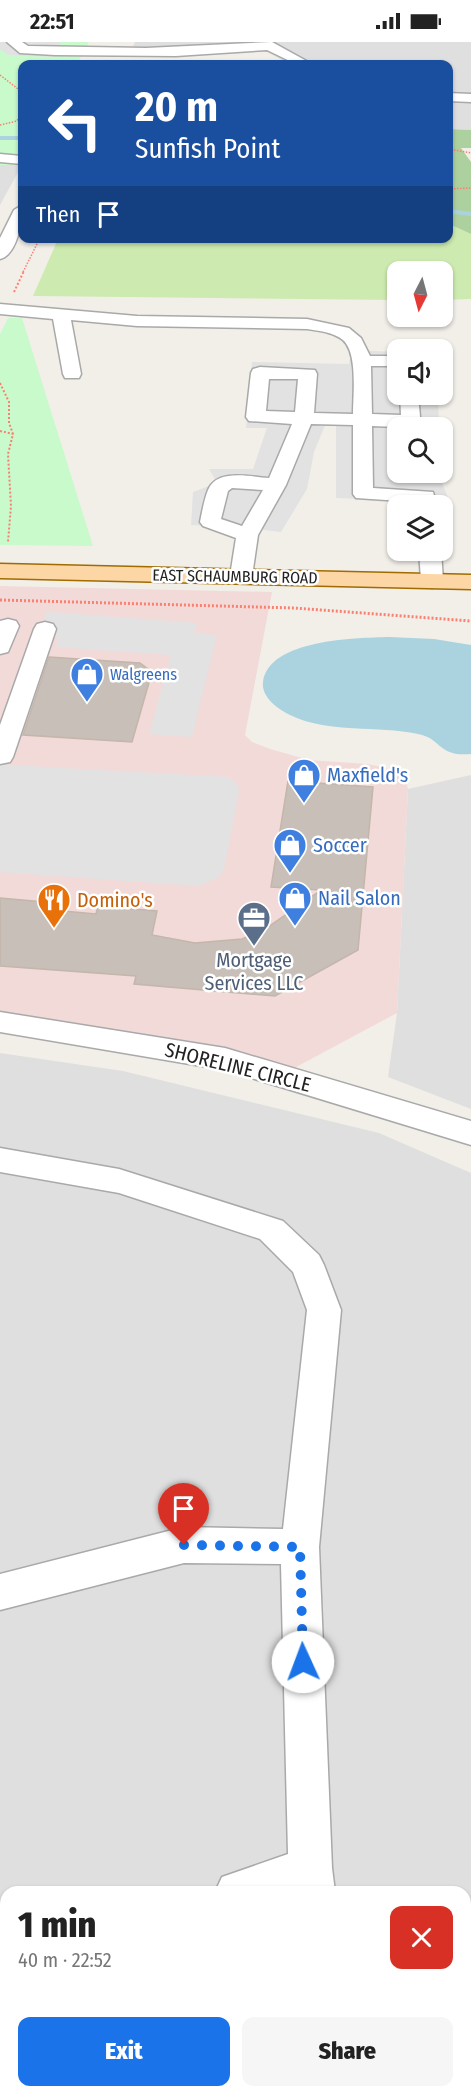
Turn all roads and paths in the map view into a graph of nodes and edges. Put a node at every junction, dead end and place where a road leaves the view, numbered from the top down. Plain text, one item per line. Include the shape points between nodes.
1 (13, 42) edge
2 (265, 44) edge
3 (46, 46) edge
4 (108, 47) edge
5 (100, 60) edge
6 (297, 60) edge
7 (0, 75) edge
8 (18, 89) edge
9 (453, 97) edge
10 (471, 98) edge
11 (18, 119) edge
12 (0, 125) edge
13 (453, 150) edge
14 (471, 153) edge
15 (0, 158) edge
16 (18, 160) edge
17 (471, 188) edge
18 (453, 189) edge
19 (18, 218) edge
20 (37, 243) edge
21 (0, 254) edge
22 (3, 309) edge
23 (61, 314) junction
24 (362, 361) junction
25 (387, 361) edge
26 (72, 374) dead end
27 (0, 383) edge
28 (362, 420) junction
29 (387, 422) edge
30 (0, 431) edge
31 (13, 434) junction
32 (276, 485) junction
33 (387, 497) edge
34 (247, 535) junction
35 (8, 542) dead end
36 (431, 561) edge
37 (0, 571) edge
38 (242, 576) junction
39 (432, 581) junction
40 (471, 582) edge
41 (0, 600) edge
42 (471, 621) edge
43 (45, 629) dead end
44 (1, 757) edge
45 (0, 1022) edge
46 (471, 1133) edge
47 (0, 1160) edge
48 (300, 1547) junction
49 (0, 1592) edge
50 (311, 1880) edge
51 (274, 1886) edge

1 - 3 street via 26,50
2 - 4 street via 204,52
2 - 6 street
3 - 4 street
4 - 5 street
7 - 8 path
9 - 10 street
11 - 12 path
13 - 14 path
15 - 16 street
17 - 18 path
19 - 21 street
20 - 22 path
22 - 23 street
23 - 24 street via 137,321 307,324 350,336 359,344
23 - 26 street
24 - 25 street
24 - 28 street
27 - 31 path via 9,402
28 - 29 street
28 - 32 street via 304,418
28 - 33 street via 363,494
30 - 31 path
31 - 35 path via 8,454
32 - 34 street
32 - 34 street via 227,482 218,489 210,522
34 - 38 street
36 - 39 street
37 - 38 main road, EAST SCHAUMBURG ROAD
38 - 39 main road, EAST SCHAUMBURG ROAD
39 - 40 main road, EAST SCHAUMBURG ROAD
41 - 42 path via 322,608
43 - 44 street
45 - 46 street, SHORELINE CIRCLE via 225,1059
47 - 48 street via 119,1181 271,1230 308,1265 324,1310
48 - 49 street via 184,1545
48 - 50 street
50 - 51 street

